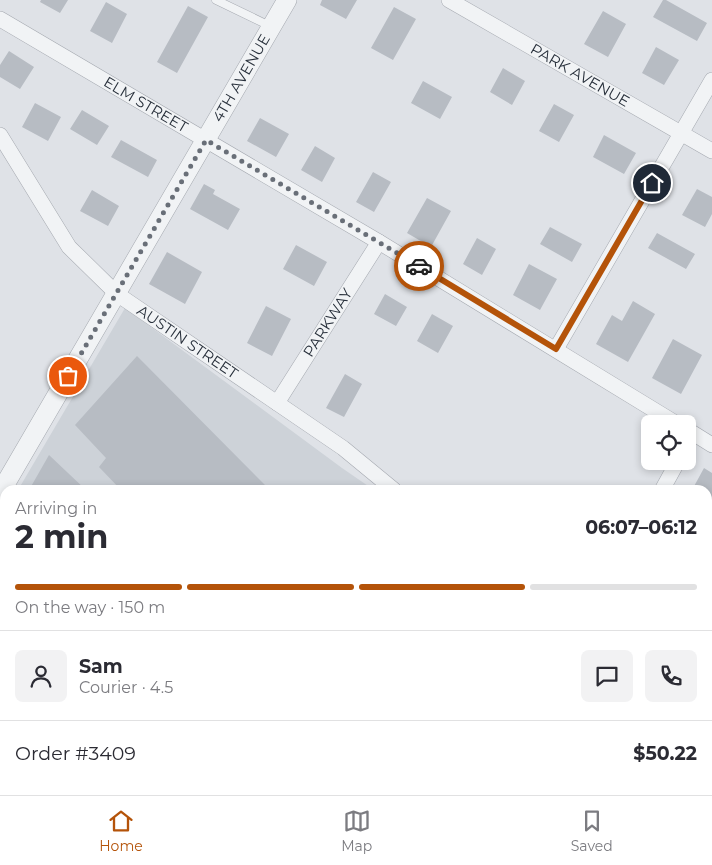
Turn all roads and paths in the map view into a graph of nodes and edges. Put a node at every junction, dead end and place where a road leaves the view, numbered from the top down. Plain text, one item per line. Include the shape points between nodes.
1 (216, 0) edge
2 (287, 0) edge
3 (449, 0) edge
4 (0, 19) edge
5 (272, 27) junction
6 (712, 80) edge
7 (681, 133) junction
8 (0, 135) edge
9 (206, 140) junction
10 (712, 151) edge
11 (379, 242) junction
12 (117, 294) junction
13 (556, 349) junction
14 (277, 403) junction
15 (662, 415) edge
16 (696, 439) edge
17 (712, 445) edge
18 (673, 470) edge
19 (5, 485) edge
20 (388, 485) edge
21 (665, 485) edge

1 - 5 lane
2 - 5 street, 4TH AVENUE
3 - 7 street, PARK AVENUE
4 - 9 street, ELM STREET
5 - 9 street, 4TH AVENUE
6 - 7 street
7 - 10 street, PARK AVENUE
7 - 13 street
8 - 12 street, AUSTIN STREET via 69,247
9 - 11 street, ELM STREET
9 - 12 street, 4TH AVENUE
11 - 13 street, ELM STREET
11 - 14 street, PARKWAY
12 - 14 street, AUSTIN STREET
12 - 19 street, 4TH AVENUE
13 - 15 street, ELM STREET
14 - 20 street, AUSTIN STREET via 343,448
16 - 17 street
18 - 21 street

